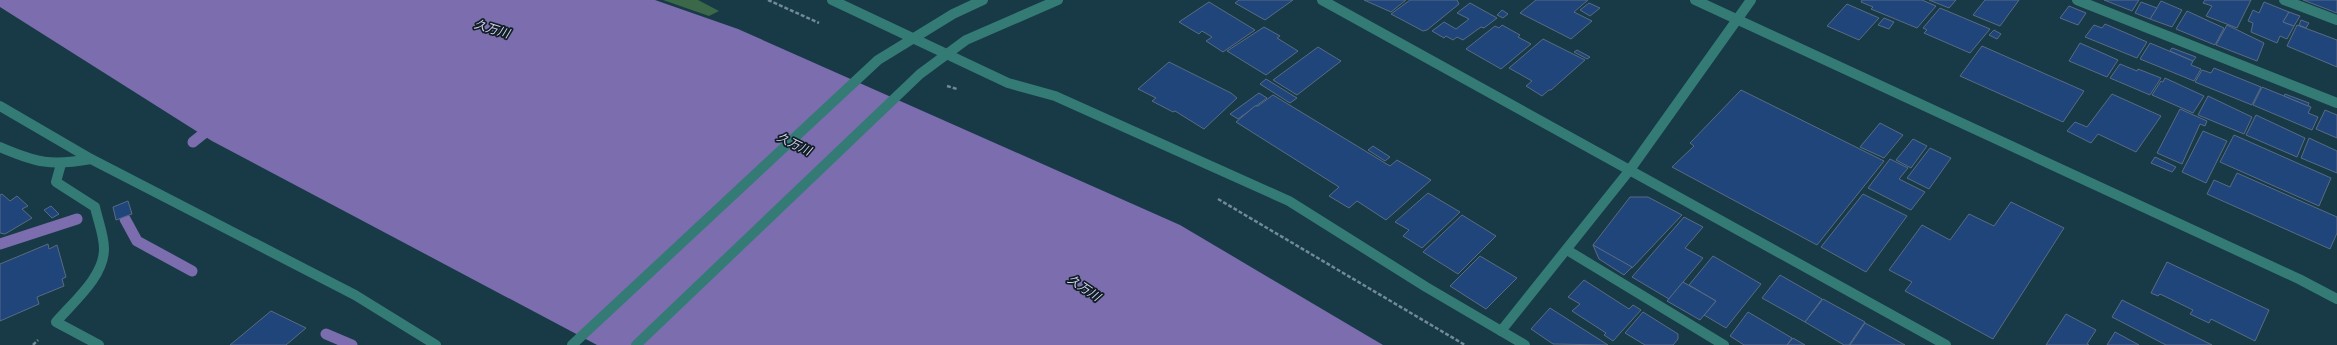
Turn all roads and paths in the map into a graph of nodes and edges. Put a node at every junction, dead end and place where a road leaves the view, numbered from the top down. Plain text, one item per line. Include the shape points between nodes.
1 (832, 0) edge
2 (983, 0) edge
3 (1058, 0) edge
4 (1322, 0) edge
5 (1695, 0) edge
6 (1751, 0) edge
7 (2077, 0) edge
8 (2284, 0) edge
9 (1737, 20) junction
10 (2337, 20) edge
11 (912, 39) junction
12 (944, 54) junction
13 (941, 85) dead end
14 (962, 90) dead end
15 (2337, 104) edge
16 (0, 106) edge
17 (0, 147) edge
18 (91, 159) junction
19 (61, 164) junction
20 (1629, 171) junction
21 (1211, 196) dead end
22 (1567, 250) junction
23 (2337, 299) edge
24 (1501, 331) junction
25 (574, 343) edge
26 (99, 345) edge
27 (436, 345) edge
28 (636, 345) edge
29 (1465, 345) edge
30 (1525, 345) edge
31 (1724, 345) edge
32 (1946, 345) edge

1 - 11 street
2 - 11 street via 953,14
3 - 12 street via 966,40
4 - 20 street
5 - 9 street
6 - 9 street
7 - 15 street
8 - 10 street
9 - 20 street
9 - 23 street
11 - 12 street
11 - 25 street via 875,62
12 - 24 street via 1008,83 1055,96 1289,202
12 - 28 street
13 - 14 path
16 - 18 street
17 - 19 street via 28,159
18 - 19 street
18 - 27 street via 355,295
19 - 26 street via 56,182 95,207 104,251 101,263 91,280 56,322
20 - 22 street
20 - 32 street
21 - 29 path
22 - 24 street
22 - 31 street
24 - 30 street

